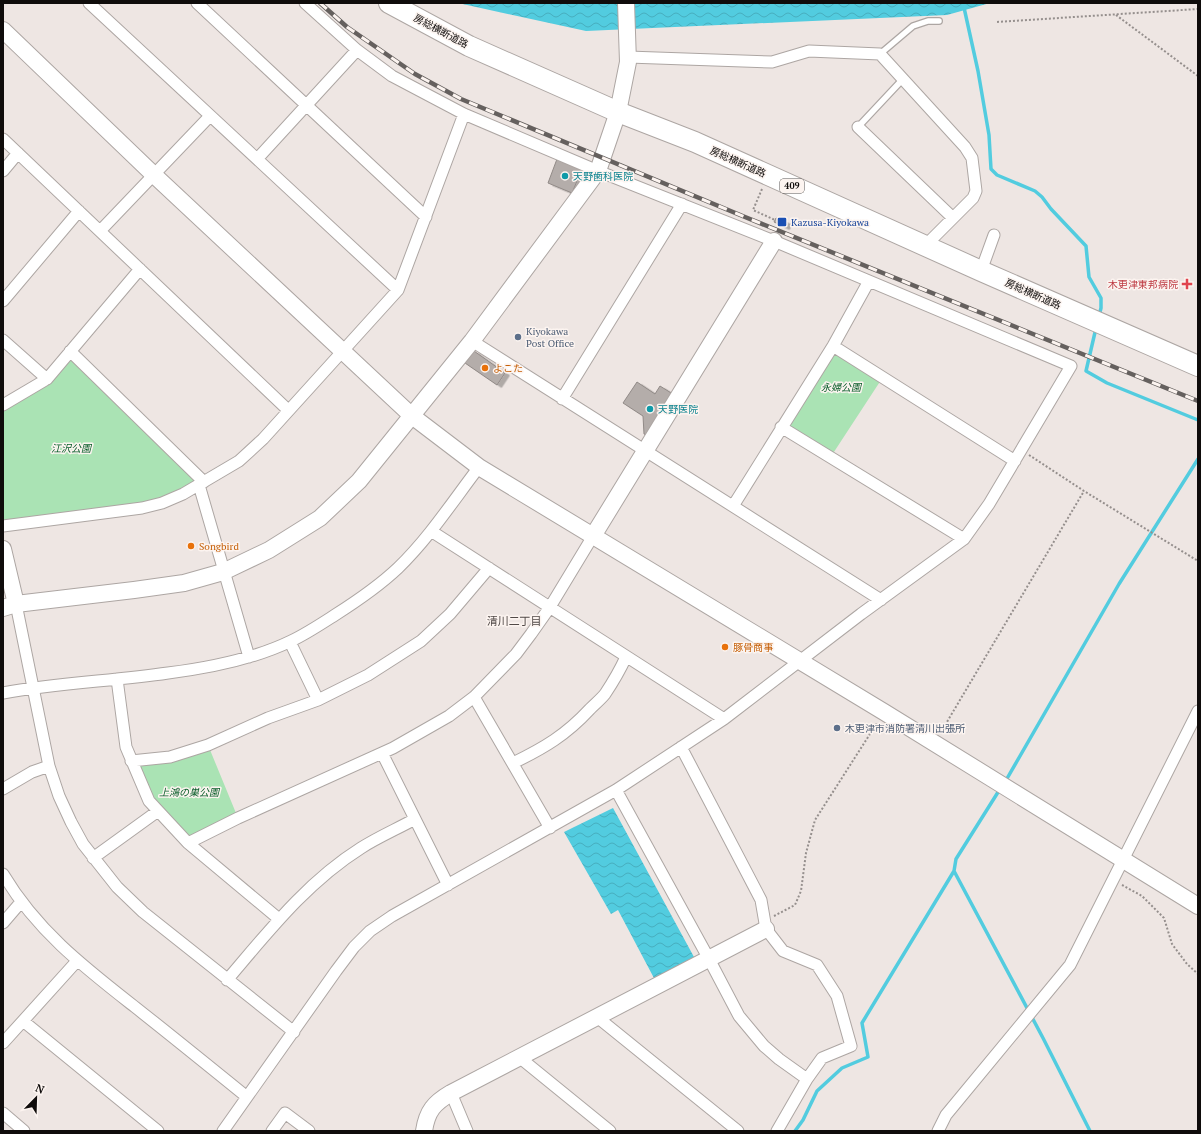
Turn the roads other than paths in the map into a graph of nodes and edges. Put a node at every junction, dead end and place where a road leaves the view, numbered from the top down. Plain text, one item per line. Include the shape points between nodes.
1 (89, 3) edge
2 (197, 3) edge
3 (305, 3) edge
4 (389, 3) edge
5 (626, 3) edge
6 (939, 21) dead end
7 (3, 30) edge
8 (357, 50) junction
9 (880, 54) junction
10 (628, 57) junction
11 (903, 79) junction
12 (307, 105) junction
13 (618, 112) junction
14 (464, 114) junction
15 (210, 116) junction
16 (858, 127) joint
17 (3, 139) edge
18 (18, 153) junction
19 (257, 159) junction
20 (3, 171) edge
21 (598, 171) junction
22 (154, 175) junction
23 (682, 204) junction
24 (79, 211) junction
25 (426, 217) junction
26 (953, 218) junction
27 (100, 231) junction
28 (994, 235) dead end
29 (774, 241) junction
30 (924, 246) junction
31 (140, 269) junction
32 (981, 272) junction
33 (869, 281) junction
34 (398, 290) junction
35 (3, 301) edge
36 (3, 340) edge
37 (472, 341) junction
38 (833, 346) junction
39 (342, 350) junction
40 (70, 351) junction
41 (1197, 364) edge
42 (47, 379) junction
43 (562, 398) junction
44 (3, 405) edge
45 (288, 410) junction
46 (412, 416) junction
47 (781, 427) junction
48 (645, 451) junction
49 (1015, 461) junction
50 (479, 467) junction
51 (201, 483) junction
52 (733, 506) junction
53 (3, 526) edge
54 (430, 531) junction
55 (593, 536) junction
56 (964, 539) junction
57 (3, 549) edge
58 (489, 568) junction
59 (223, 572) junction
60 (882, 600) junction
61 (10, 606) edge
62 (550, 608) junction
63 (290, 642) junction
64 (249, 657) junction
65 (626, 657) junction
66 (800, 661) junction
67 (116, 679) junction
68 (32, 688) junction
69 (3, 693) edge
70 (474, 697) junction
71 (318, 700) junction
72 (1198, 711) edge
73 (724, 719) junction
74 (681, 747) junction
75 (382, 753) junction
76 (131, 761) junction
77 (513, 763) junction
78 (49, 766) junction
79 (3, 789) edge
80 (616, 790) junction
81 (158, 811) junction
82 (415, 819) junction
83 (550, 828) junction
84 (188, 843) junction
85 (93, 858) junction
86 (1122, 859) junction
87 (3, 874) edge
88 (448, 885) junction
89 (21, 902) junction
90 (1198, 906) edge
91 (279, 919) junction
92 (3, 923) edge
93 (765, 925) junction
94 (709, 958) junction
95 (76, 961) junction
96 (227, 980) junction
97 (597, 1017) junction
98 (23, 1021) junction
99 (294, 1032) junction
100 (3, 1043) edge
101 (519, 1057) junction
102 (807, 1079) junction
103 (451, 1092) junction
104 (247, 1097) junction
105 (3, 1114) edge
106 (24, 1131) edge
107 (158, 1131) edge
108 (223, 1131) edge
109 (272, 1131) edge
110 (309, 1131) edge
111 (424, 1131) edge
112 (467, 1131) edge
113 (610, 1131) edge
114 (738, 1131) edge
115 (777, 1131) edge
116 (938, 1131) edge

1 - 15 street
2 - 12 street
3 - 8 street
4 - 13 highway, 房総横断道路 / 409 via 469,46
5 - 10 street
6 - 9 lane via 928,21 913,26
7 - 22 street
8 - 12 street
8 - 14 street via 392,76
9 - 10 street via 809,51 772,62
9 - 11 street
10 - 13 street
11 - 16 lane
11 - 26 street via 972,158 976,191 973,198
12 - 19 street
12 - 25 street
13 - 21 street
13 - 30 highway, 房総横断道路 / 409 via 695,142
14 - 21 street
14 - 25 street
15 - 19 street
15 - 22 street
16 - 26 street
17 - 18 street
18 - 20 street
18 - 24 street
19 - 34 street
21 - 23 street
21 - 37 street
22 - 27 street
22 - 39 street
23 - 29 street
23 - 43 street
24 - 27 street
24 - 35 street
25 - 34 street
26 - 30 street
27 - 31 street
28 - 32 street
29 - 33 street
29 - 48 street
30 - 32 highway, 房総横断道路 / 409
31 - 40 street
31 - 45 street
32 - 41 highway, 房総横断道路 / 409
33 - 38 street
33 - 49 street via 1071,366
34 - 39 street
36 - 42 street
37 - 43 street
37 - 46 street
38 - 47 street
38 - 49 street
39 - 45 street
39 - 46 street
40 - 42 street
40 - 51 street
42 - 44 street
43 - 48 street
45 - 51 street via 263,439 239,461
46 - 50 street
46 - 59 street via 359,481 320,518 269,550
47 - 52 street
47 - 56 street
48 - 52 street
48 - 55 street
49 - 56 street
50 - 54 street
50 - 55 street
51 - 53 street via 162,503 142,508
51 - 59 street
52 - 60 street
54 - 58 street
54 - 63 street via 398,568 365,595
55 - 62 street
55 - 66 street
56 - 60 street
57 - 61 street
58 - 62 street
58 - 71 street via 450,614 421,642 368,675
59 - 61 street via 177,584
59 - 64 street
60 - 66 street
61 - 68 street
62 - 65 street
62 - 70 street via 516,654
63 - 64 street
63 - 71 street
64 - 67 street via 203,668
65 - 73 street
65 - 77 street via 604,695 587,713 551,743
66 - 73 street
66 - 86 street
67 - 68 street
67 - 76 street via 126,747
68 - 69 street
68 - 78 street
70 - 75 street via 449,716
70 - 77 street
71 - 76 street via 170,757
72 - 86 street
73 - 74 street
74 - 80 street
74 - 93 street via 761,900
75 - 82 street
75 - 84 street
76 - 81 street via 149,802
77 - 83 street
78 - 79 street via 32,772
78 - 85 street via 71,822
80 - 83 street
80 - 94 street
81 - 84 street
81 - 85 street
82 - 88 street
82 - 91 street via 342,862 308,889
83 - 88 street
84 - 91 street
85 - 96 street via 117,888 143,912
86 - 90 street
86 - 116 street via 1070,965 946,1115
87 - 89 street
88 - 99 street via 370,931 354,947
89 - 92 street
89 - 95 street
91 - 96 street
93 - 94 street
93 - 102 street via 783,951 817,966 837,996 851,1046 822,1058
94 - 97 street
94 - 102 street via 739,1016 751,1032 779,1059
95 - 98 street
95 - 104 street
96 - 99 street
97 - 101 street
97 - 114 street
98 - 100 street
98 - 107 street
99 - 104 street
101 - 103 street
101 - 113 street
102 - 115 street
103 - 111 street via 437,1101 426,1119
103 - 112 street
104 - 108 street
105 - 106 street
109 - 110 street via 285,1113

